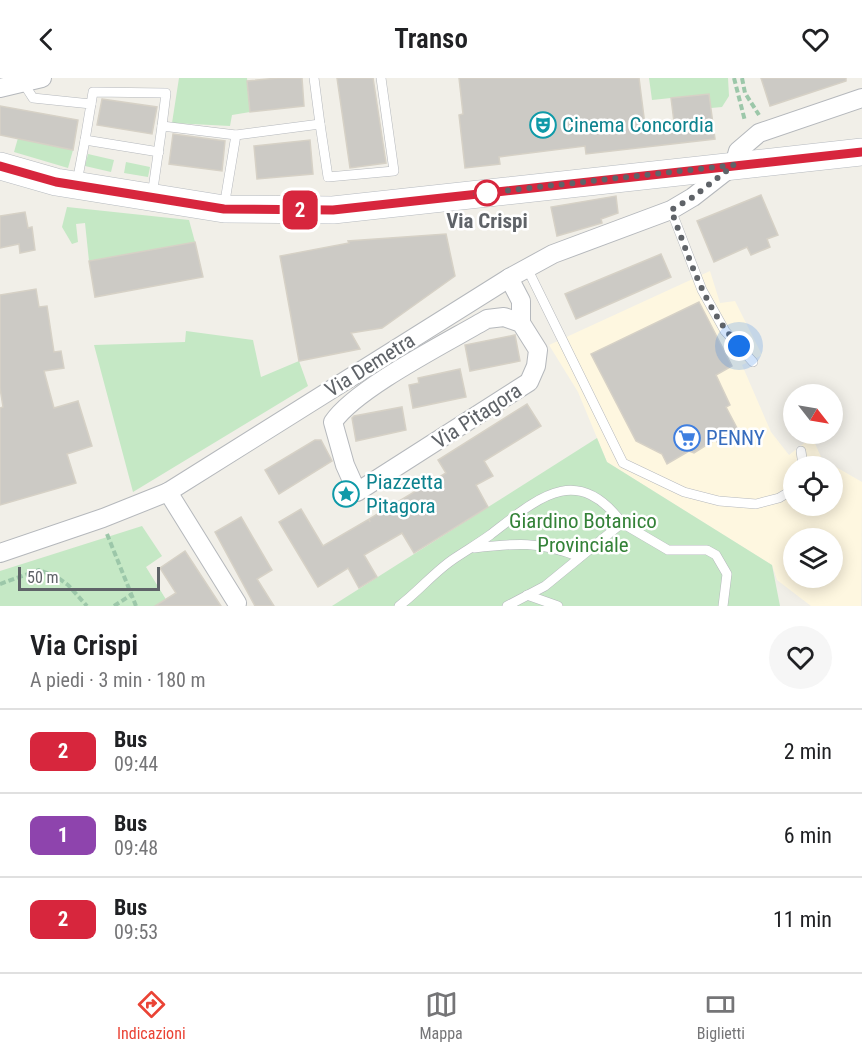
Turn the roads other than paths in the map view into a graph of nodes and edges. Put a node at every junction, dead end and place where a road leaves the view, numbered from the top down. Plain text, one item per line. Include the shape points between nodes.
1 (42, 78) edge
2 (314, 78) edge
3 (381, 78) edge
4 (24, 84) junction
5 (0, 88) edge
6 (862, 98) edge
7 (91, 104) junction
8 (320, 124) junction
9 (162, 126) junction
10 (236, 135) junction
11 (85, 140) junction
12 (159, 152) junction
13 (862, 152) edge
14 (734, 165) junction
15 (0, 166) edge
16 (76, 185) junction
17 (152, 196) junction
18 (224, 209) junction
19 (671, 210) junction
20 (527, 268) junction
21 (509, 278) junction
22 (521, 323) junction
23 (753, 362) dead end
24 (801, 451) dead end
25 (802, 456) edge
26 (168, 492) junction
27 (783, 496) edge
28 (622, 523) junction
29 (472, 548) junction
30 (0, 554) edge
31 (580, 557) junction
32 (527, 595) junction
33 (237, 603) dead end
34 (399, 606) edge
35 (507, 606) edge
36 (558, 606) edge
37 (723, 606) edge

1 - 4 street
2 - 8 lane
3 - 8 lane via 394,171 328,177
4 - 5 street
4 - 7 lane via 33,98
6 - 14 street, Via Demetra via 759,133 738,151
7 - 9 lane via 93,92 166,93
7 - 11 lane
8 - 10 lane
9 - 10 lane
9 - 12 lane
10 - 18 lane
11 - 12 lane
11 - 16 lane
12 - 17 lane
13 - 14 main road
14 - 18 main road via 333,210
14 - 19 street, Via Demetra
15 - 16 main road
16 - 17 main road
17 - 18 main road
19 - 20 street, Via Demetra via 553,254
19 - 23 lane via 702,290 725,331
20 - 21 street, Via Demetra
20 - 27 lane via 623,463 684,492 719,501 756,504
21 - 22 street, Via Pitagora via 521,301
21 - 26 street, Via Demetra
22 - 22 street, Via Pitagora via 504,317 487,319 341,410 333,422 357,492 529,382 538,350
24 - 25 lane
26 - 30 street, Via Demetra
26 - 33 street
28 - 29 lane via 595,496 557,492 543,496
28 - 31 lane
28 - 37 lane via 668,550 708,550 716,555 727,574
29 - 31 lane via 529,543
29 - 34 lane via 454,558
31 - 32 lane via 545,586
32 - 35 lane
32 - 36 lane

